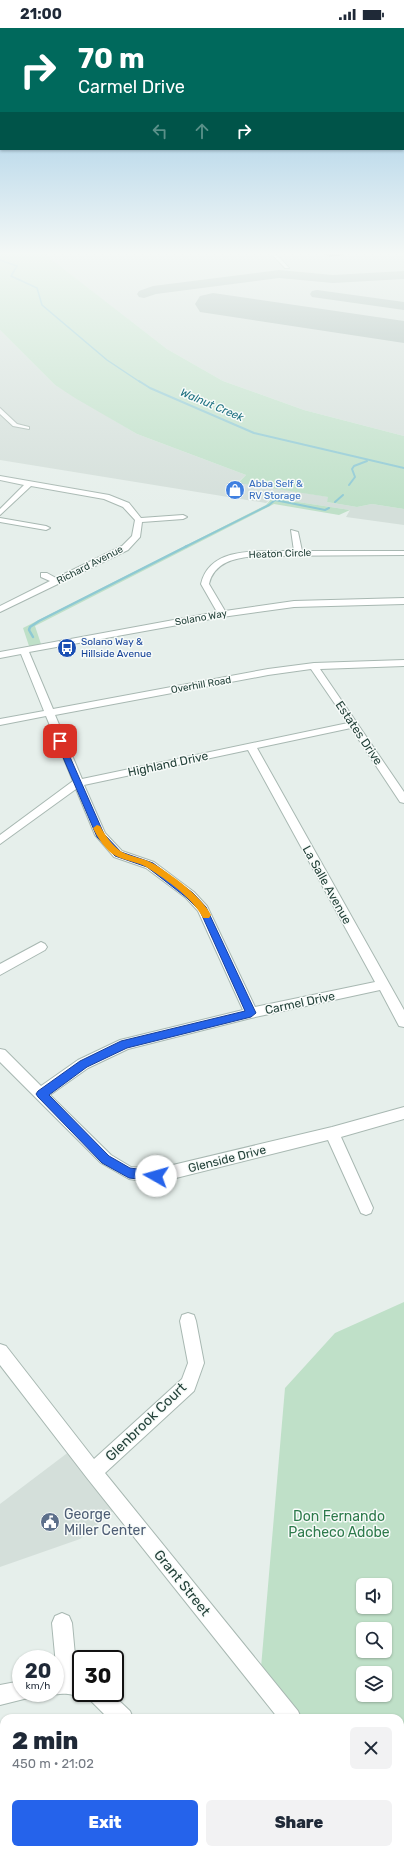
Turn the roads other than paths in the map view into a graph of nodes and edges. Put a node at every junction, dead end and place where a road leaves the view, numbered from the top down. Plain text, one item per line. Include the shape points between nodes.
1 (0, 410) edge
2 (27, 428) dead end
3 (0, 478) edge
4 (30, 483) junction
5 (0, 513) edge
6 (183, 517) dead end
7 (0, 520) edge
8 (139, 520) junction
9 (46, 528) dead end
10 (294, 532) dead end
11 (298, 553) junction
12 (404, 554) edge
13 (44, 575) dead end
14 (57, 582) junction
15 (404, 601) edge
16 (0, 609) edge
17 (222, 614) junction
18 (24, 651) junction
19 (0, 655) edge
20 (404, 663) edge
21 (314, 666) junction
22 (48, 713) junction
23 (0, 722) edge
24 (353, 724) junction
25 (251, 747) junction
26 (77, 783) junction
27 (404, 800) edge
28 (0, 840) edge
29 (41, 947) dead end
30 (0, 970) edge
31 (383, 985) junction
32 (251, 1013) junction
33 (404, 1022) edge
34 (0, 1054) edge
35 (41, 1094) junction
36 (404, 1113) edge
37 (332, 1134) junction
38 (366, 1208) dead end
39 (188, 1322) dead end
40 (0, 1352) edge
41 (93, 1472) junction
42 (62, 1623) dead end
43 (68, 1686) edge
44 (12, 1693) edge
45 (0, 1695) edge
46 (106, 1702) edge
47 (119, 1714) edge
48 (288, 1714) edge

1 - 2 street via 15,425
3 - 4 street
4 - 5 street
4 - 8 street via 106,497 126,505
6 - 8 street
7 - 9 street
8 - 14 street, Richard Avenue via 136,537 125,548
10 - 11 street
11 - 12 street, Heaton Circle
11 - 17 street, Heaton Circle via 241,555 212,568 204,584
13 - 14 street
14 - 16 street, Richard Avenue
15 - 17 street, Solano Way via 294,604
17 - 18 street, Solano Way
18 - 19 street, Solano Way
18 - 22 street
20 - 21 street, Overhill Road
21 - 22 street, Overhill Road
21 - 24 street, Estates Drive
22 - 23 street, Overhill Road
22 - 26 street
24 - 25 street, Highland Drive
24 - 27 street, Estates Drive
25 - 26 street, Highland Drive
25 - 31 street, La Salle Avenue
26 - 28 street, Highland Drive
26 - 32 street via 100,835 118,854 150,865 190,895 203,909
29 - 30 street
31 - 32 street, Carmel Drive
31 - 33 street, La Salle Avenue
32 - 35 street, Carmel Drive via 125,1044 83,1064
34 - 35 street, Glenside Drive
35 - 37 street, Glenside Drive via 106,1159 129,1173 156,1176
36 - 37 street
37 - 38 street
39 - 41 street, Glenbrook Court via 196,1363 188,1385
40 - 41 street, Grant Street
41 - 48 street, Grant Street
42 - 43 street
44 - 45 street
46 - 47 street

